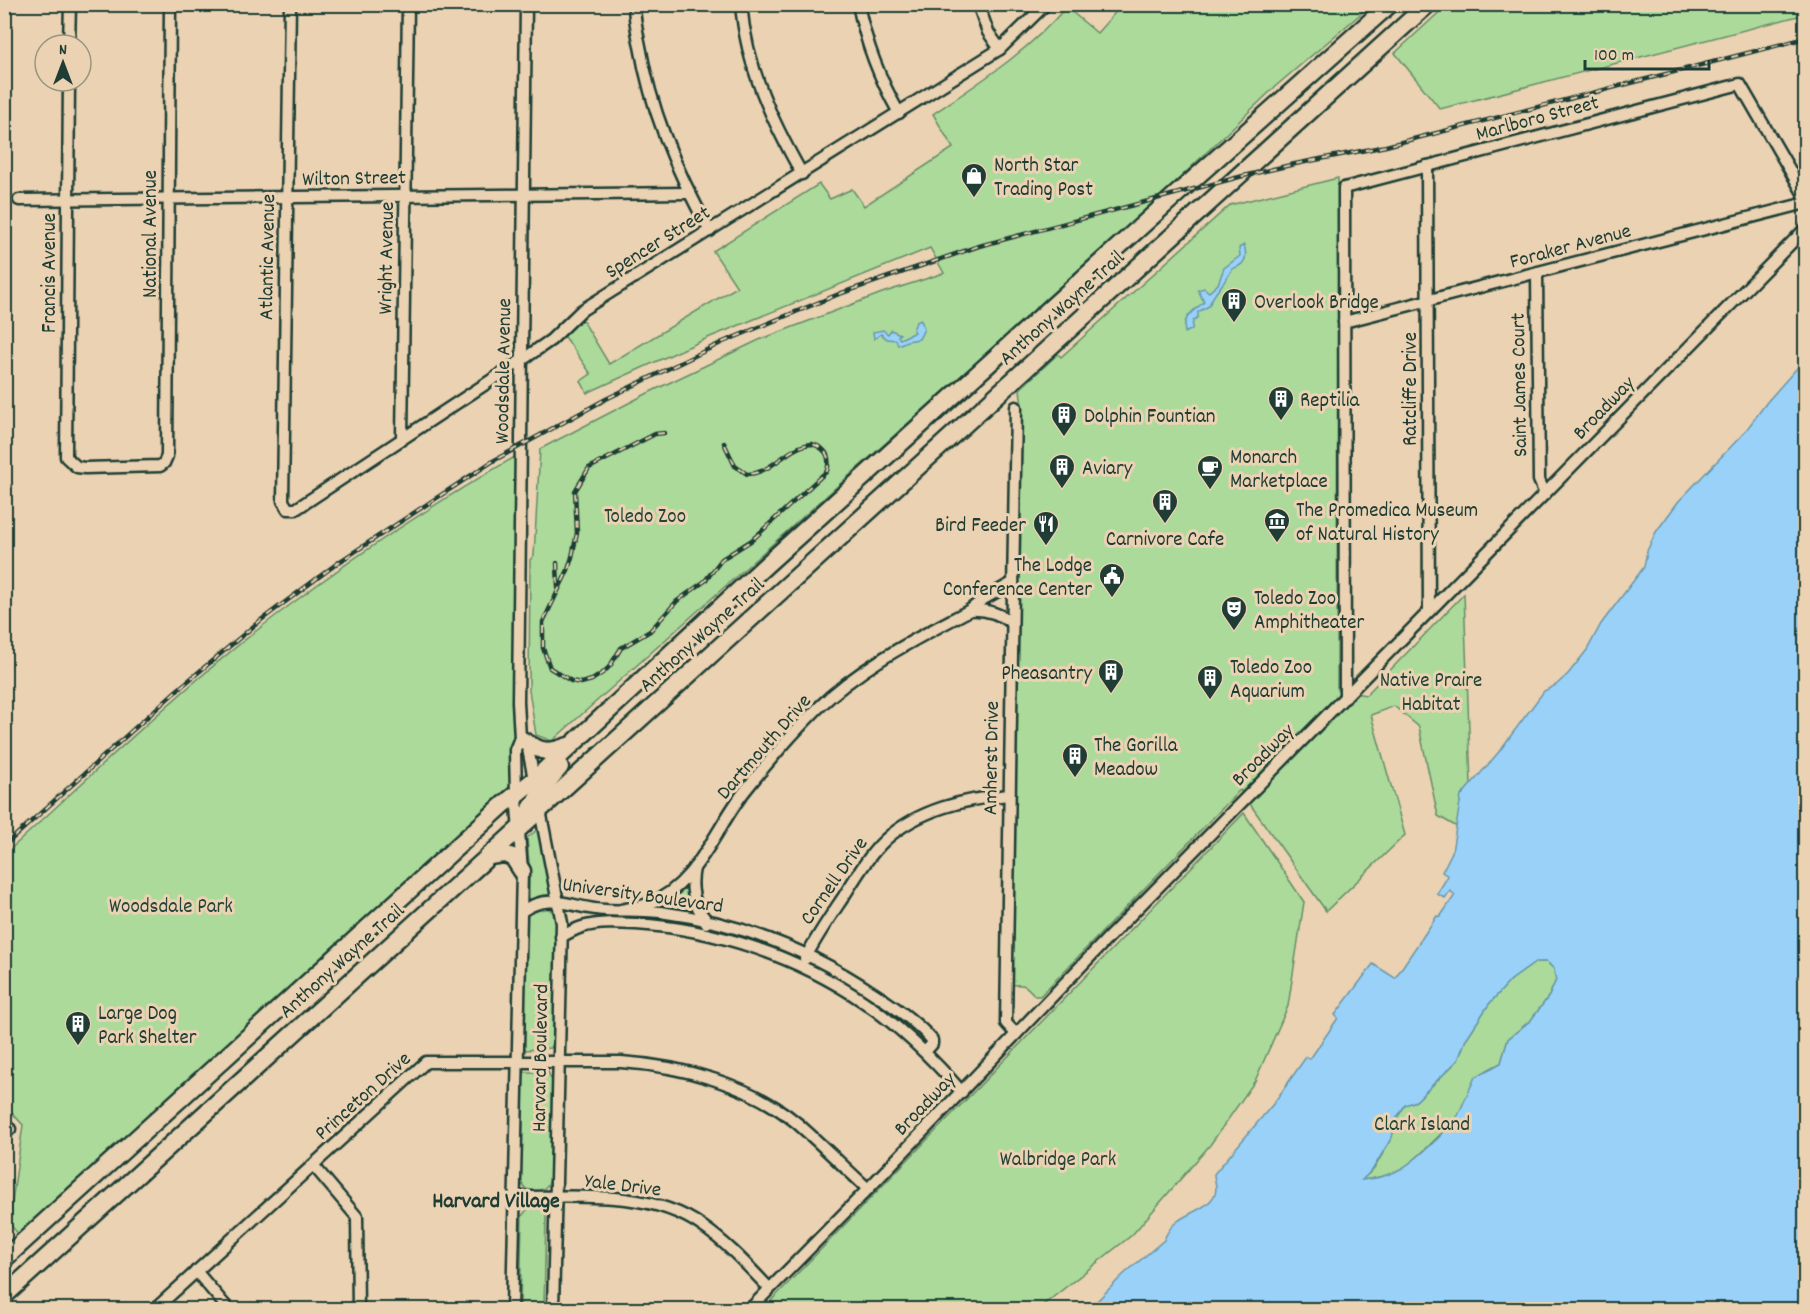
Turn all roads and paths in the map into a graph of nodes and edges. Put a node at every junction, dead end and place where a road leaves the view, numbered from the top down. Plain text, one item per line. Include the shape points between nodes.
1 (70, 4) edge
2 (170, 4) edge
3 (290, 4) edge
4 (408, 4) edge
5 (526, 4) edge
6 (634, 4) edge
7 (741, 4) edge
8 (858, 4) edge
9 (978, 4) edge
10 (1046, 4) edge
11 (1390, 4) edge
12 (1428, 4) edge
13 (69, 33) edge
14 (1000, 49) junction
15 (69, 93) edge
16 (899, 113) junction
17 (1427, 166) junction
18 (802, 174) junction
19 (688, 193) junction
20 (523, 195) junction
21 (405, 196) junction
22 (286, 197) junction
23 (1806, 198) edge
24 (68, 199) junction
25 (169, 199) junction
26 (20, 200) dead end
27 (1806, 203) edge
28 (1806, 228) edge
29 (710, 231) junction
30 (1537, 274) junction
31 (1428, 300) junction
32 (1344, 322) junction
33 (522, 360) junction
34 (1016, 407) dead end
35 (402, 439) junction
36 (72, 464) joint
37 (1545, 494) junction
38 (288, 509) joint
39 (1012, 582) junction
40 (970, 610) junction
41 (1429, 611) junction
42 (1012, 623) junction
43 (629, 691) junction
44 (1345, 698) junction
45 (521, 739) junction
46 (572, 744) junction
47 (535, 779) junction
48 (516, 793) junction
49 (1009, 795) junction
50 (539, 804) junction
51 (519, 828) junction
52 (489, 856) junction
53 (694, 868) junction
54 (522, 872) junction
55 (558, 901) junction
56 (618, 910) junction
57 (522, 911) junction
58 (706, 920) junction
59 (614, 923) junction
60 (704, 934) junction
61 (561, 937) junction
62 (807, 954) junction
63 (801, 966) junction
64 (1016, 1034) junction
65 (925, 1052) junction
66 (517, 1062) junction
67 (557, 1062) junction
68 (962, 1092) junction
69 (314, 1166) junction
70 (868, 1189) junction
71 (514, 1197) junction
72 (555, 1197) junction
73 (4, 1259) edge
74 (196, 1271) junction
75 (770, 1288) junction
76 (4, 1296) edge
77 (154, 1310) edge
78 (229, 1310) edge
79 (358, 1310) edge
80 (513, 1310) edge
81 (553, 1310) edge
82 (749, 1310) edge

1 - 13 street
2 - 25 street, National Avenue
3 - 22 street, Atlantic Avenue
4 - 21 street, Wright Avenue
5 - 20 street, Woodsdale Avenue
6 - 19 street via 646,81 661,130
7 - 18 street via 760,91
8 - 16 street via 877,73
9 - 14 street via 988,32
10 - 14 street, Spencer Street
11 - 43 highway, Anthony Wayne Trail
12 - 50 highway, Anthony Wayne Trail
14 - 16 street, Spencer Street
15 - 24 street, Francis Avenue
16 - 18 street, Spencer Street
17 - 23 street, Marlboro Street via 1740,84
17 - 31 street, Ratcliffe Drive
17 - 32 street, Marlboro Street via 1344,188
18 - 29 street, Spencer Street
19 - 20 street, Wilton Street
19 - 29 street
20 - 21 street, Wilton Street
20 - 33 street, Woodsdale Avenue
21 - 22 street, Wilton Street
21 - 35 street, Wright Avenue
22 - 25 street, Wilton Street
22 - 38 street, Atlantic Avenue via 283,501
24 - 25 street, Wilton Street
24 - 26 street, Wilton Street
24 - 36 street, Francis Avenue via 66,457
25 - 36 street, National Avenue via 167,456 164,463 154,467 85,468
27 - 30 street, Foraker Avenue
28 - 37 street, Broadway
29 - 33 street, Spencer Street via 582,310 551,340
30 - 31 street, Foraker Avenue
30 - 37 street, Saint James Court via 1539,480
31 - 32 street, Foraker Avenue
31 - 41 street, Ratcliffe Drive
32 - 44 street
33 - 35 street, Spencer Street
33 - 45 street, Woodsdale Avenue via 518,702
34 - 39 street, Amherst Drive
35 - 38 street, Spencer Street via 296,508
37 - 41 street, Broadway
39 - 40 street, Dartmouth Drive
39 - 42 street, Amherst Drive
40 - 42 street via 988,610
40 - 53 street, Dartmouth Drive via 883,657 819,708 744,793
41 - 44 street, Broadway
42 - 49 street, Amherst Drive
43 - 46 highway, Anthony Wayne Trail
43 - 50 highway via 607,723 546,784
44 - 64 street, Broadway
45 - 46 highway via 547,752
45 - 47 street, Woodsdale Avenue via 528,749
45 - 48 street, Woodsdale Avenue via 515,750
46 - 47 highway, Anthony Wayne Trail
47 - 48 highway, Anthony Wayne Trail
47 - 50 street, Woodsdale Avenue
48 - 51 street, Woodsdale Avenue
48 - 73 highway, Anthony Wayne Trail
49 - 62 street, Cornell Drive via 973,798 938,809 909,822 885,840 866,861
49 - 64 street, Amherst Drive via 1006,1023
50 - 51 highway, Anthony Wayne Trail
50 - 55 street, Harvard Boulevard
51 - 52 highway, Anthony Wayne Trail
51 - 54 street, Harvard Boulevard
52 - 54 highway via 513,857
52 - 76 highway, Anthony Wayne Trail
53 - 56 street, Dartmouth Drive via 659,899
53 - 58 street via 694,899
54 - 57 street, Harvard Boulevard
55 - 56 street, University Boulevard
55 - 57 street, University Boulevard via 532,904
55 - 61 street, Harvard Boulevard
56 - 58 street, University Boulevard
56 - 59 street
57 - 66 street, Harvard Boulevard
58 - 60 street
58 - 62 street, University Boulevard
59 - 60 street, University Boulevard
59 - 61 street, University Boulevard via 579,927
60 - 63 street, University Boulevard
61 - 67 street, Harvard Boulevard
62 - 63 street, Cornell Drive
62 - 65 street, University Boulevard via 850,977 910,1020 932,1040
63 - 65 street, University Boulevard via 865,1002
64 - 68 street, Broadway
65 - 68 street, University Boulevard
66 - 67 street, Princeton Drive
66 - 69 street, Princeton Drive via 426,1062
66 - 71 street, Harvard Boulevard
67 - 70 street, Princeton Drive via 650,1064 718,1081 754,1096 795,1122
67 - 72 street, Harvard Boulevard
68 - 70 street, Broadway
69 - 74 street, Princeton Drive
69 - 79 street via 357,1217
70 - 75 street, Broadway
71 - 72 street, Yale Drive
71 - 80 street, Harvard Boulevard
72 - 75 street, Yale Drive via 612,1198 673,1210 728,1246
72 - 81 street, Harvard Boulevard
74 - 77 street, Princeton Drive
74 - 78 street
75 - 82 street, Broadway

